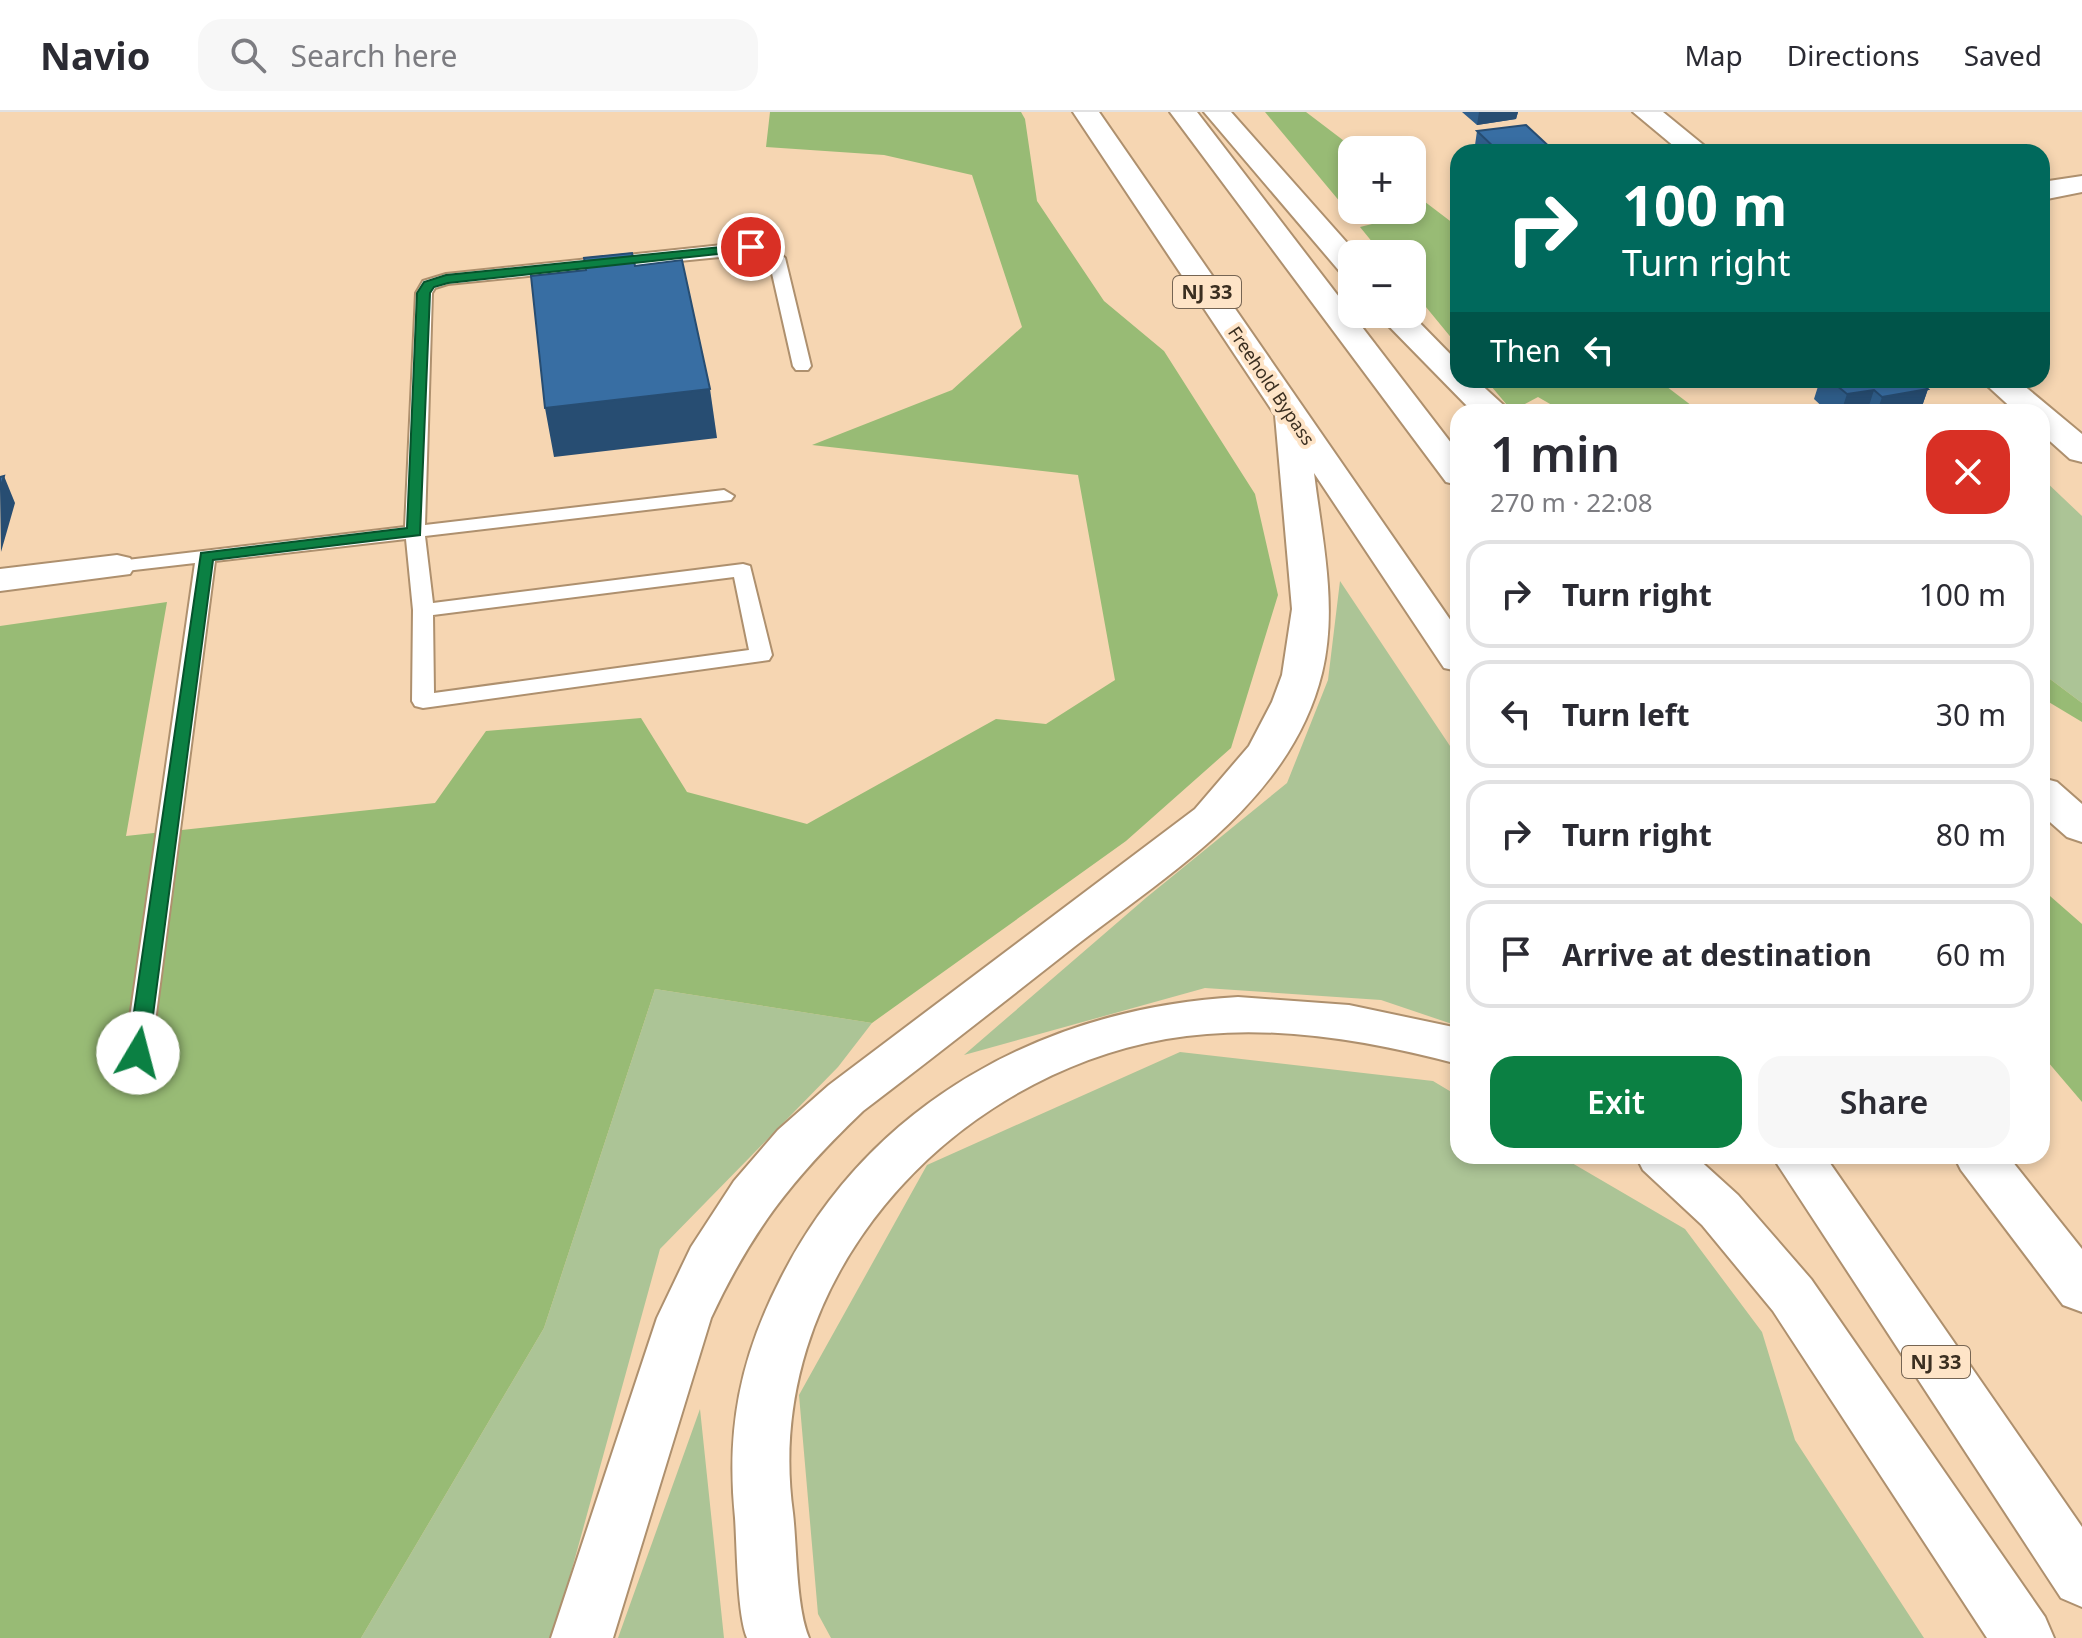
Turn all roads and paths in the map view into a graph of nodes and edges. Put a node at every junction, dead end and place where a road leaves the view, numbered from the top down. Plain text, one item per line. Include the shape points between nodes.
1 (1086, 112) edge
2 (1183, 112) edge
3 (1217, 112) edge
4 (1646, 112) edge
5 (1688, 144) edge
6 (2082, 184) edge
7 (2050, 190) edge
8 (1338, 251) edge
9 (1407, 328) edge
10 (802, 366) dead end
11 (1450, 372) edge
12 (1465, 388) edge
13 (2007, 388) edge
14 (1484, 404) edge
15 (2027, 404) edge
16 (1291, 416) junction
17 (2050, 423) edge
18 (2082, 452) edge
19 (1450, 464) edge
20 (724, 496) dead end
21 (415, 531) junction
22 (206, 556) junction
23 (117, 566) joint
24 (0, 580) edge
25 (423, 610) junction
26 (1450, 647) edge
27 (2050, 775) edge
28 (2082, 794) edge
29 (2050, 799) edge
30 (2082, 827) edge
31 (1450, 1044) edge
32 (138, 1053) dead end
33 (1670, 1164) edge
34 (1802, 1164) edge
35 (1985, 1164) edge
36 (2082, 1289) edge
37 (2079, 1573) edge
38 (2009, 1617) edge
39 (776, 1636) edge
40 (582, 1638) edge

1 - 16 main road, Freehold Bypass / NJ 33
2 - 19 main road
3 - 8 main road
4 - 5 main road
6 - 7 main road
9 - 11 main road
10 - 21 lane via 777,258 765,249 446,279 429,285 424,293
12 - 14 main road
13 - 15 main road
16 - 26 main road, Freehold Bypass / NJ 33
16 - 40 main road via 1311,615 1306,660 1280,732 1240,790 1210,819 846,1098 796,1144 752,1196 710,1263 684,1318
17 - 18 main road
20 - 21 lane
21 - 22 lane
21 - 25 lane
22 - 23 lane
22 - 32 lane
23 - 24 main road
25 - 25 lane via 743,570 761,655 423,701
27 - 28 main road
29 - 30 main road
31 - 39 main road via 1372,1024 1322,1018 1227,1016 1166,1022 1061,1051 966,1100 920,1136 846,1214 813,1264 788,1319 770,1384 759,1465
33 - 38 main road via 1720,1210 1792,1295
34 - 37 main road, NJ 33
35 - 36 main road

